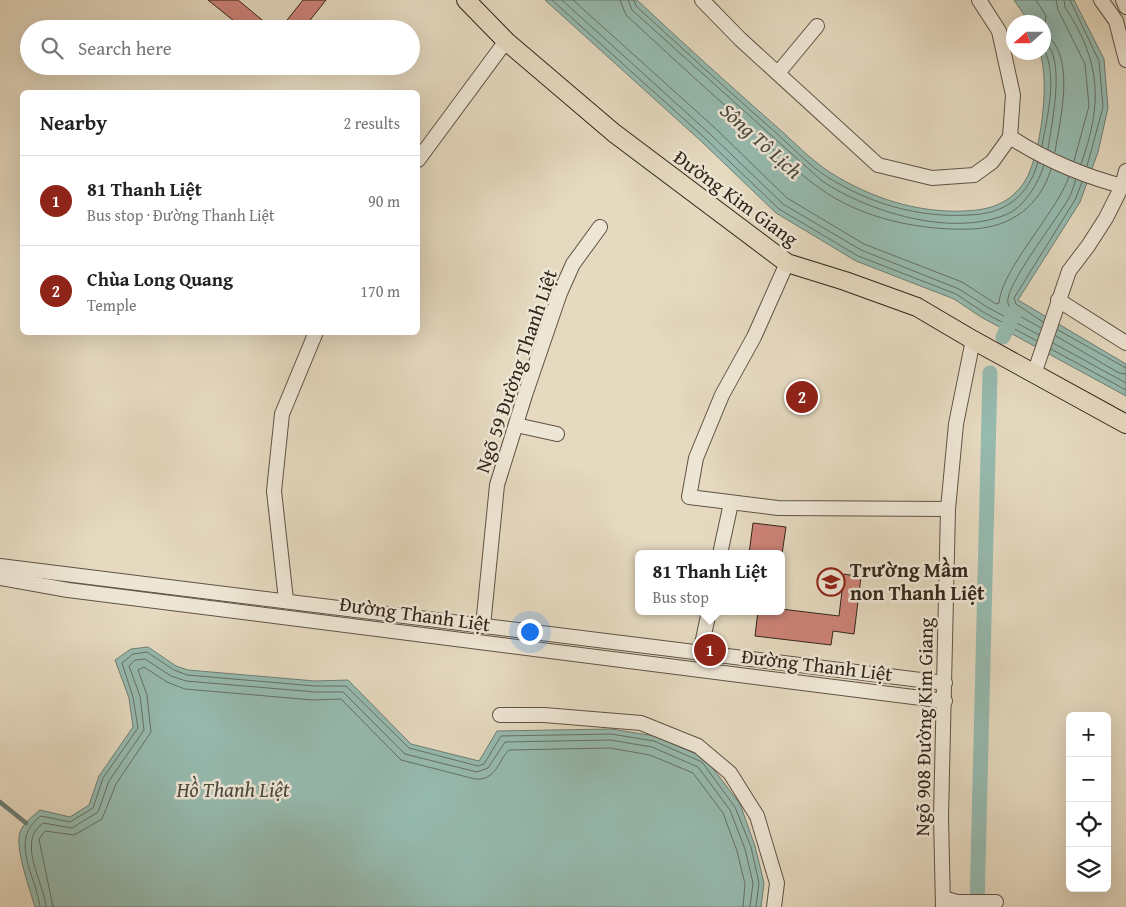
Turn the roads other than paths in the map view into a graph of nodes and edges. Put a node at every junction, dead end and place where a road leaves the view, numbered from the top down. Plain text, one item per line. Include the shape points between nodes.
1 (466, 0) edge
2 (702, 0) edge
3 (979, 0) edge
4 (1101, 0) edge
5 (1123, 0) edge
6 (1126, 7) edge
7 (817, 26) dead end
8 (506, 41) junction
9 (1126, 60) edge
10 (778, 73) junction
11 (1010, 137) junction
12 (420, 157) edge
13 (1126, 171) edge
14 (1124, 186) edge
15 (600, 226) dead end
16 (787, 264) junction
17 (1056, 305) junction
18 (315, 335) edge
19 (973, 340) junction
20 (1126, 343) edge
21 (1034, 374) junction
22 (1126, 424) edge
23 (516, 425) junction
24 (557, 434) dead end
25 (731, 503) junction
26 (948, 509) junction
27 (721, 550) edge
28 (0, 566) edge
29 (0, 578) edge
30 (286, 600) junction
31 (708, 615) edge
32 (483, 626) junction
33 (700, 654) junction
34 (945, 683) junction
35 (944, 701) junction
36 (500, 715) dead end
37 (943, 902) edge
38 (996, 902) dead end
39 (774, 907) edge

1 - 8 main road, Đường Kim Giang
2 - 10 street
3 - 11 street via 999,31 1013,94
4 - 9 street via 1116,21
5 - 6 street
7 - 10 street
8 - 12 street
8 - 16 main road, Đường Kim Giang via 614,133
10 - 11 street via 878,165 932,178 974,175 992,162
11 - 14 street via 1031,150
13 - 14 street
14 - 17 street via 1069,271
15 - 23 street, Ngõ 59 Đường Thanh Liệt via 573,264 560,293
16 - 19 main road, Đường Kim Giang via 917,307
16 - 25 street via 696,458 689,497
17 - 20 street
17 - 21 street
18 - 30 street via 282,414 274,491
19 - 21 main road, Đường Kim Giang
19 - 26 street, Ngõ 908 Đường Kim Giang via 956,424
21 - 22 main road, Đường Kim Giang
23 - 24 street
23 - 32 street, Ngõ 59 Đường Thanh Liệt via 498,485
25 - 26 street via 778,508
25 - 27 street
26 - 34 street, Ngõ 908 Đường Kim Giang
28 - 30 street, Đường Thanh Liệt
29 - 35 street, Đường Thanh Liệt via 68,590
30 - 32 street, Đường Thanh Liệt
31 - 33 street
32 - 33 street, Đường Thanh Liệt
33 - 34 street, Đường Thanh Liệt
34 - 35 street, Ngõ 908 Đường Kim Giang
35 - 37 street, Ngõ 908 Đường Kim Giang
36 - 39 street via 544,714 641,723 698,746 730,773 757,816 777,883
37 - 38 street

